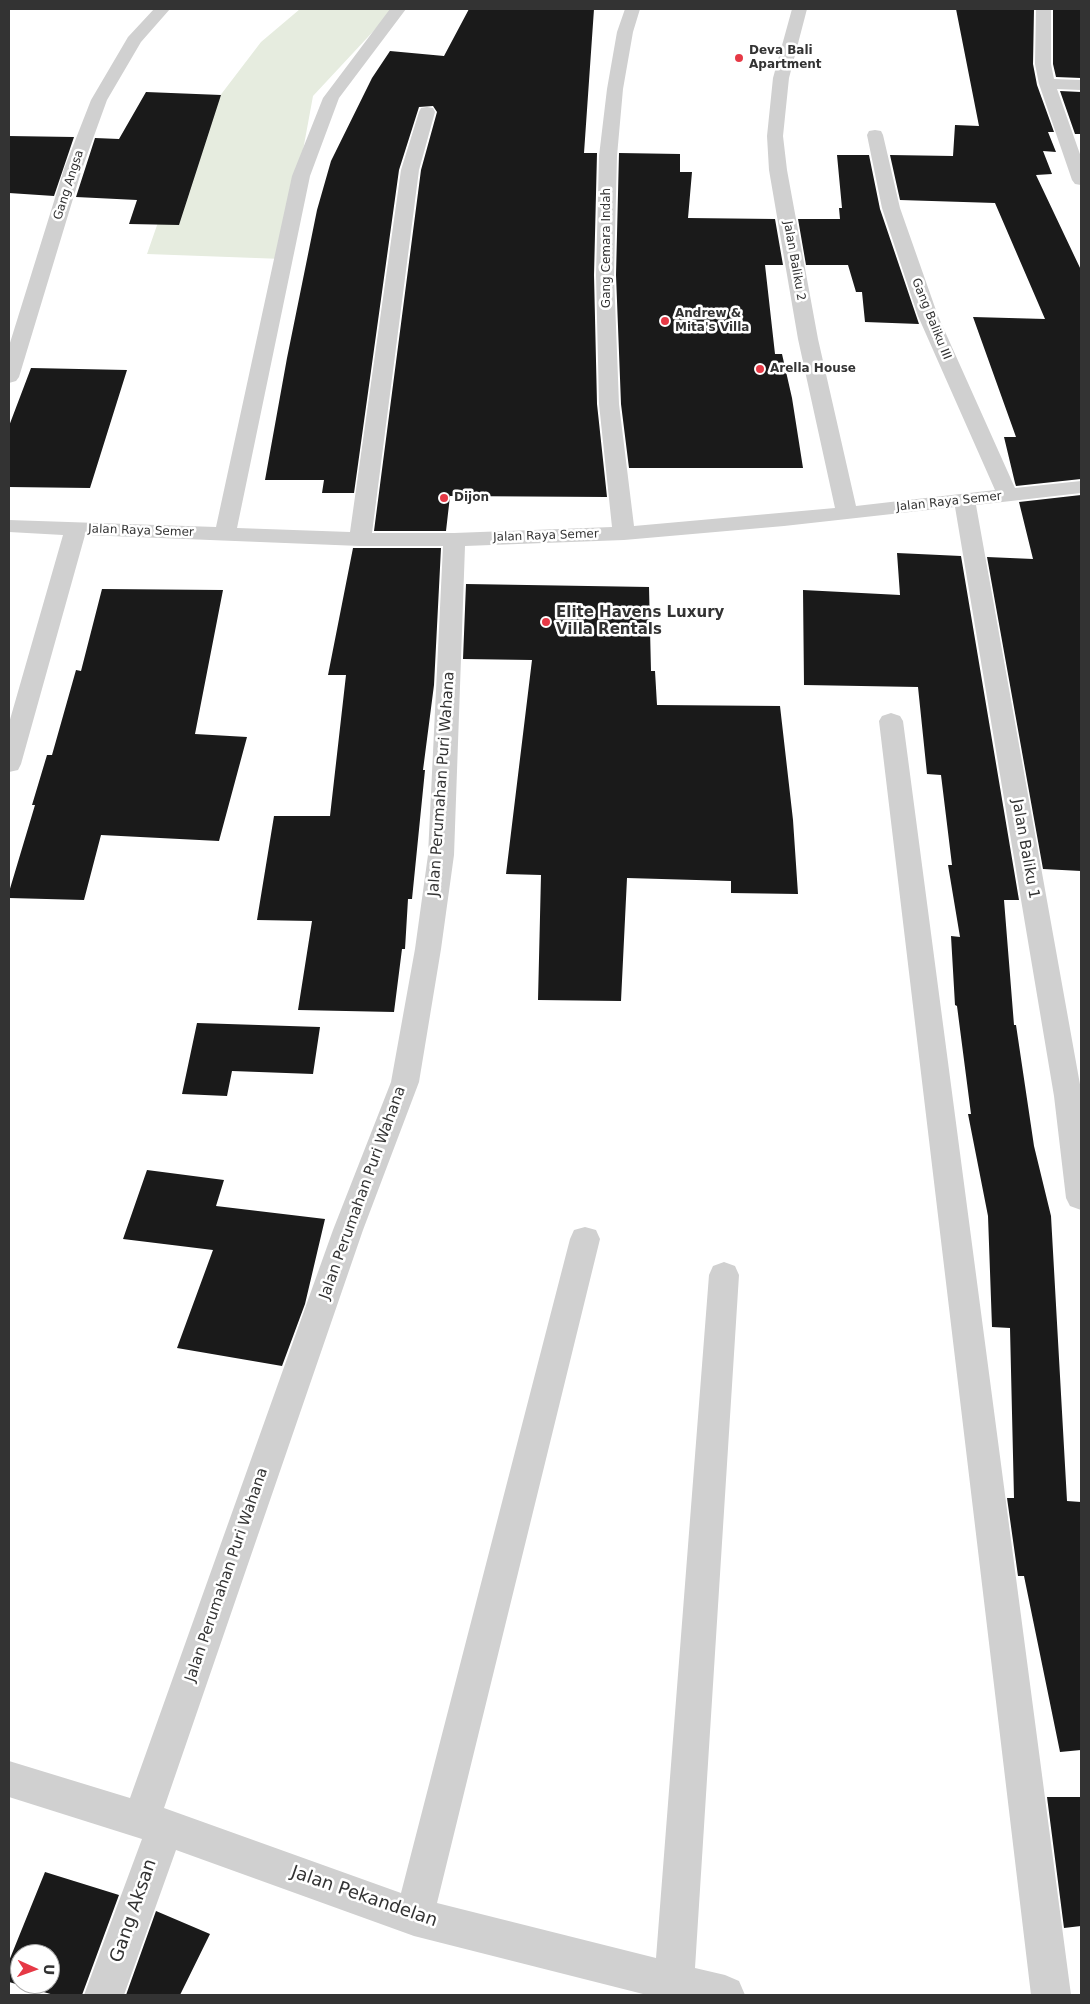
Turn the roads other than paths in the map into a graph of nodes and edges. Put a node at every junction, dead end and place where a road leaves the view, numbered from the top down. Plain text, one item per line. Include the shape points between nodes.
1 (162, 9) edge
2 (398, 9) edge
3 (632, 9) edge
4 (799, 9) edge
5 (1043, 9) edge
6 (1047, 84) junction
7 (1081, 85) edge
8 (428, 112) dead end
9 (875, 135) dead end
10 (1081, 180) edge
11 (9, 377) edge
12 (1081, 487) edge
13 (1008, 496) junction
14 (965, 501) junction
15 (847, 513) junction
16 (9, 526) edge
17 (76, 528) junction
18 (624, 532) junction
19 (225, 534) junction
20 (360, 539) junction
21 (454, 540) junction
22 (891, 721) dead end
23 (9, 764) edge
24 (1081, 1198) edge
25 (585, 1239) dead end
26 (724, 1275) dead end
27 (9, 1779) edge
28 (153, 1823) junction
29 (414, 1917) junction
30 (674, 1983) junction
31 (104, 1995) edge
32 (725, 1995) edge
33 (1051, 1995) edge

1 - 11 street, Gang Angsa via 134,40 99,100 73,169
2 - 19 street via 331,98 301,176
3 - 18 street, Gang Cemara Indah via 615,89 608,156 606,305 610,404
4 - 15 street, Jalan Baliku 2 via 781,78 775,136 778,170 808,339
5 - 6 street via 1043,64
6 - 7 street
6 - 10 street
8 - 20 street via 410,170
9 - 13 street, Gang Baliku III via 891,208 928,316
12 - 13 street, Jalan Raya Semer
13 - 14 street, Jalan Raya Semer
14 - 15 street, Jalan Raya Semer
14 - 24 street, Jalan Baliku 1 via 1068,1096
15 - 18 street, Jalan Raya Semer
16 - 17 street, Jalan Raya Semer
17 - 19 street, Jalan Raya Semer
17 - 23 street
18 - 21 street, Jalan Raya Semer
19 - 20 street, Jalan Raya Semer
20 - 21 street, Jalan Raya Semer
21 - 28 street, Jalan Perumahan Puri Wahana via 441,855 405,1082 348,1230
22 - 33 street
25 - 29 street
26 - 30 street
27 - 28 street, Jalan Pekandelan
28 - 29 street, Jalan Pekandelan
28 - 31 street, Gang Aksan
29 - 30 street, Jalan Pekandelan
30 - 32 street, Jalan Pekandelan

